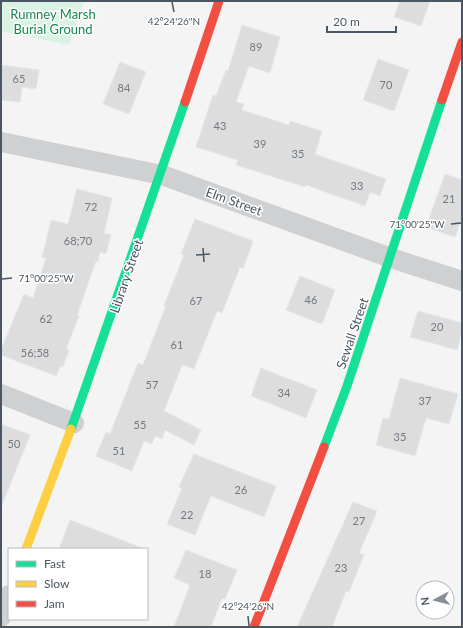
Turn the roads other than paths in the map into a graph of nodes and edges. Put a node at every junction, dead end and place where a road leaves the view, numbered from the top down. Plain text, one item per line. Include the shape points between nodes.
1 (219, 1) edge
2 (462, 42) edge
3 (1, 142) edge
4 (162, 175) junction
5 (391, 258) junction
6 (462, 281) edge
7 (1, 394) edge
8 (74, 423) junction
9 (26, 548) edge
10 (8, 598) edge
11 (1, 617) edge
12 (254, 627) edge

1 - 4 street, Library Street
2 - 5 street, Sewall Street
3 - 4 street, Elm Street
4 - 5 street, Elm Street
4 - 8 street, Library Street
5 - 6 street, Elm Street
5 - 12 street, Sewall Street via 347,386
7 - 8 street
8 - 9 street, Library Street
10 - 11 street

